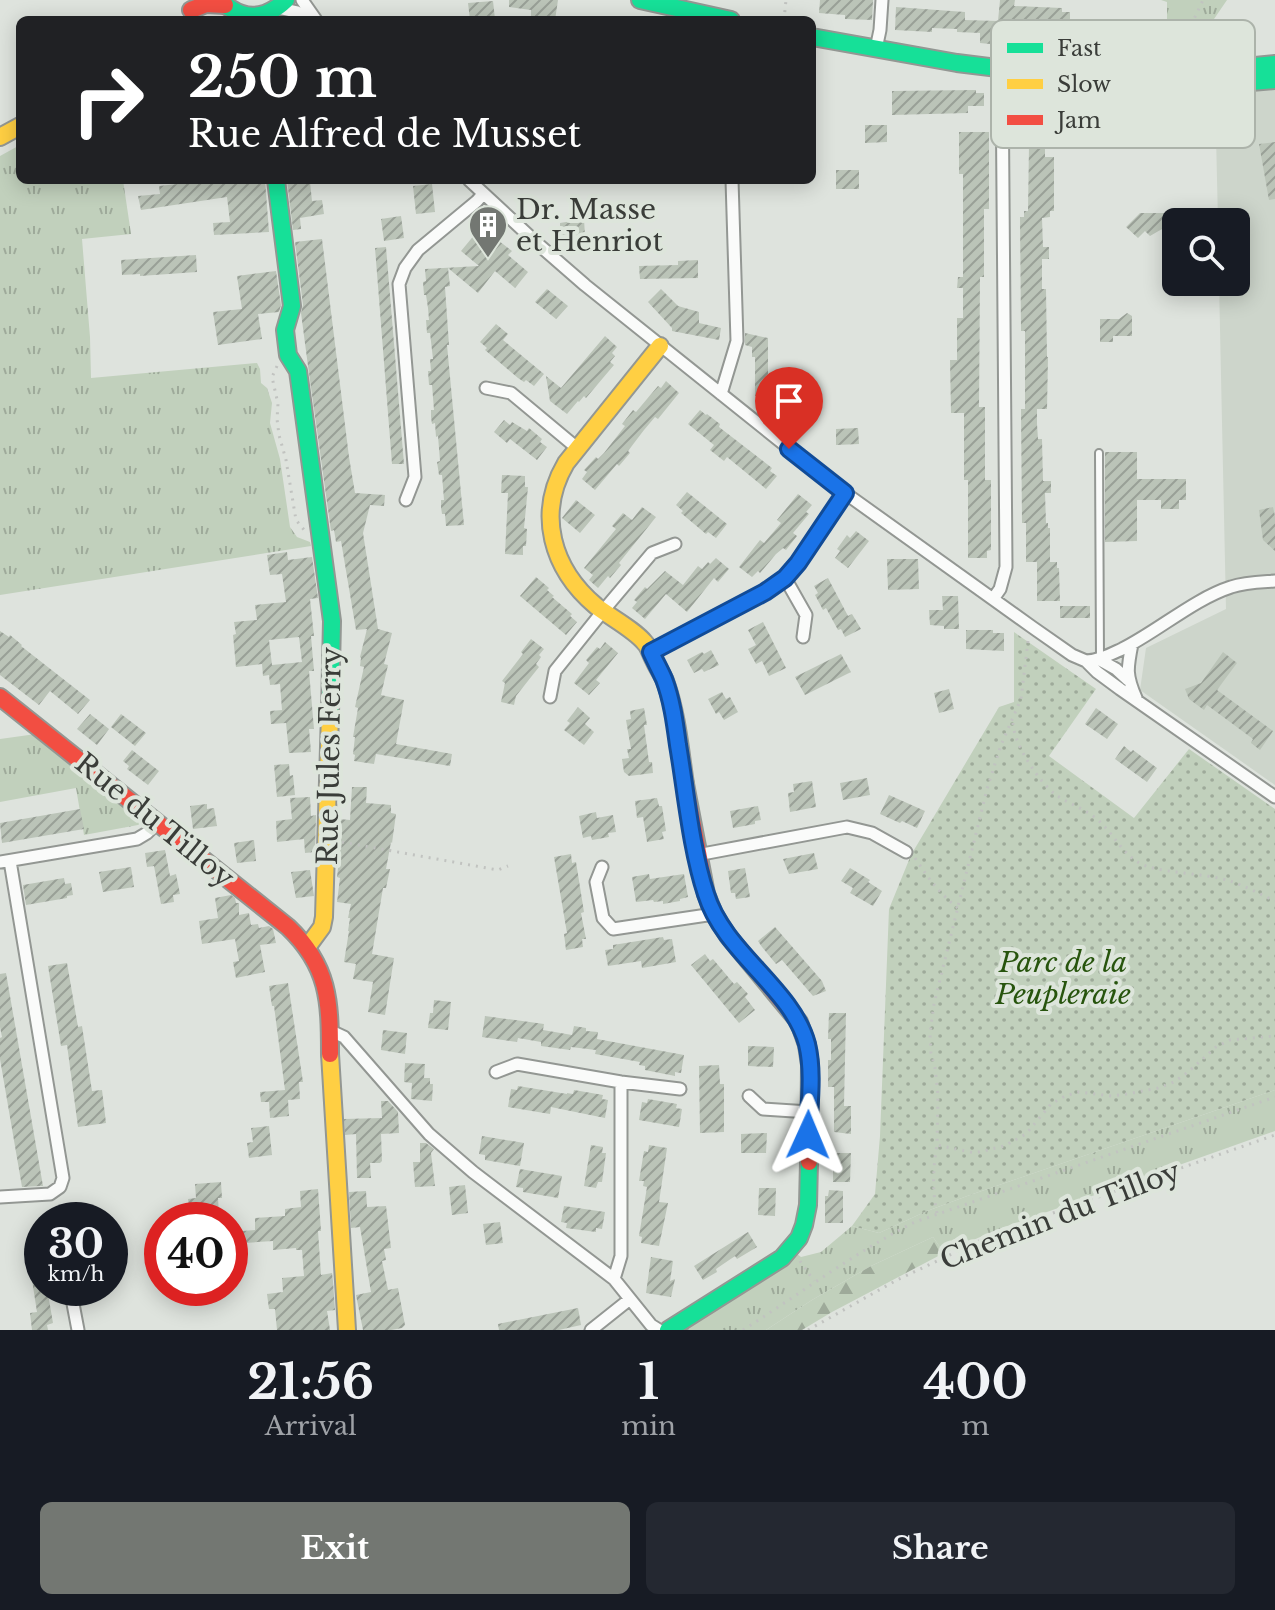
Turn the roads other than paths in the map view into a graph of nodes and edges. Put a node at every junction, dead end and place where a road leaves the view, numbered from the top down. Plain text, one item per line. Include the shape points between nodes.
1 (640, 0) edge
2 (882, 0) edge
3 (222, 3) edge
4 (282, 4) edge
5 (195, 5) edge
6 (244, 16) edge
7 (258, 16) edge
8 (305, 16) edge
9 (713, 16) edge
10 (816, 38) edge
11 (876, 49) junction
12 (1275, 64) edge
13 (1255, 66) edge
14 (991, 68) edge
15 (1275, 80) edge
16 (1255, 82) edge
17 (1003, 148) edge
18 (277, 184) edge
19 (473, 184) edge
20 (732, 184) edge
21 (483, 194) junction
22 (660, 346) junction
23 (486, 388) dead end
24 (721, 394) junction
25 (577, 448) junction
26 (1099, 453) dead end
27 (845, 493) junction
28 (406, 500) dead end
29 (675, 544) dead end
30 (785, 578) junction
31 (1275, 581) edge
32 (993, 599) junction
33 (603, 611) junction
34 (803, 637) dead end
35 (1132, 644) junction
36 (651, 652) junction
37 (1100, 660) junction
38 (1086, 661) junction
39 (1128, 680) junction
40 (0, 697) edge
41 (550, 697) dead end
42 (1137, 699) junction
43 (1275, 797) edge
44 (158, 822) junction
45 (697, 855) junction
46 (911, 855) road end
47 (5, 861) edge
48 (602, 867) dead end
49 (714, 914) junction
50 (308, 946) junction
51 (329, 1030) junction
52 (496, 1072) dead end
53 (621, 1082) junction
54 (680, 1089) dead end
55 (749, 1096) dead end
56 (809, 1112) junction
57 (0, 1197) edge
58 (614, 1279) junction
59 (630, 1299) junction
60 (73, 1306) edge
61 (78, 1330) edge
62 (347, 1330) edge
63 (591, 1330) edge
64 (659, 1330) edge
65 (668, 1330) edge

1 - 9 street
2 - 11 street
3 - 5 street
3 - 6 street
4 - 7 street
4 - 8 street
10 - 11 street
11 - 14 street
12 - 13 street
15 - 16 street
17 - 32 street via 1006,567
18 - 50 street, Rue Jules Ferry via 292,306 285,330 288,355 298,371 332,621 324,921
19 - 21 street
20 - 24 street via 737,341
21 - 22 street
21 - 28 street via 418,250 399,284 415,477
22 - 24 street
22 - 25 street
23 - 25 street via 511,393
24 - 27 street
25 - 33 street via 561,471 549,516 555,550 568,577
26 - 37 lane
27 - 30 street
27 - 32 street
29 - 33 street via 652,553
30 - 34 street via 806,615
30 - 36 street
31 - 35 street via 1232,586
32 - 38 street
33 - 36 street
33 - 41 street via 555,671
35 - 37 street
35 - 39 street
36 - 45 street via 674,716
37 - 38 street
37 - 39 street
38 - 42 street
39 - 42 street
40 - 44 street, Rue du Tilloy
42 - 43 street
44 - 47 street via 137,839
44 - 50 street, Rue du Tilloy
45 - 46 street via 847,827 872,833
45 - 49 street
47 - 57 street via 63,1178 50,1194
48 - 49 street via 596,882 603,918 613,929
49 - 56 street via 799,1022 810,1065
50 - 51 street via 325,986
51 - 58 street via 344,1037 460,1162
51 - 62 street
52 - 53 street via 517,1064
53 - 54 street
53 - 58 street via 621,1256
55 - 56 street via 763,1109
56 - 65 street via 808,1205 799,1238 782,1258
58 - 59 street
59 - 63 street
59 - 64 street
60 - 61 street

